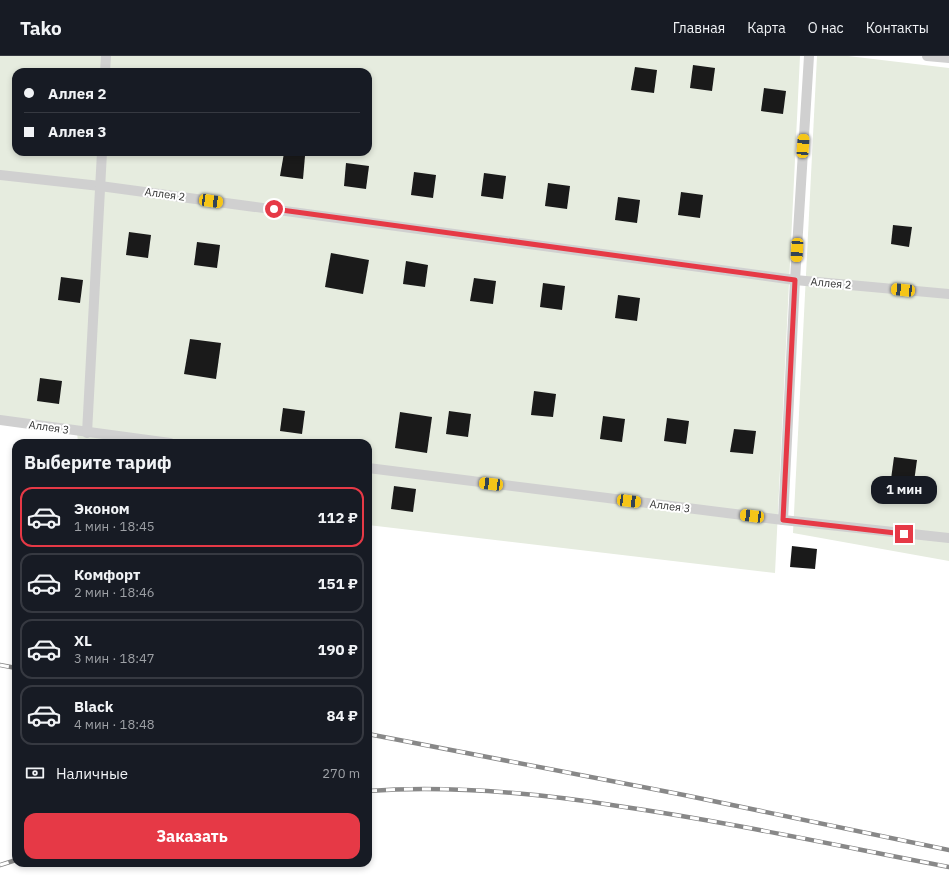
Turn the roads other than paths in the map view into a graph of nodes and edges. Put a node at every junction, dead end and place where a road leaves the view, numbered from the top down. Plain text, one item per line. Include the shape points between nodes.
1 (106, 56) edge
2 (809, 56) edge
3 (927, 56) edge
4 (949, 58) edge
5 (105, 68) edge
6 (102, 156) edge
7 (0, 175) edge
8 (100, 186) junction
9 (795, 280) junction
10 (949, 294) edge
11 (0, 420) edge
12 (87, 432) junction
13 (140, 439) edge
14 (372, 469) edge
15 (783, 520) junction
16 (949, 538) edge

1 - 5 lane
2 - 9 lane
3 - 4 lane
6 - 8 lane
7 - 8 lane, Аллея 2
8 - 9 lane, Аллея 2
8 - 12 lane
9 - 10 lane, Аллея 2
9 - 15 lane
11 - 12 lane, Аллея 3
12 - 13 lane, Аллея 3
14 - 15 lane, Аллея 3
15 - 16 lane, Аллея 3

